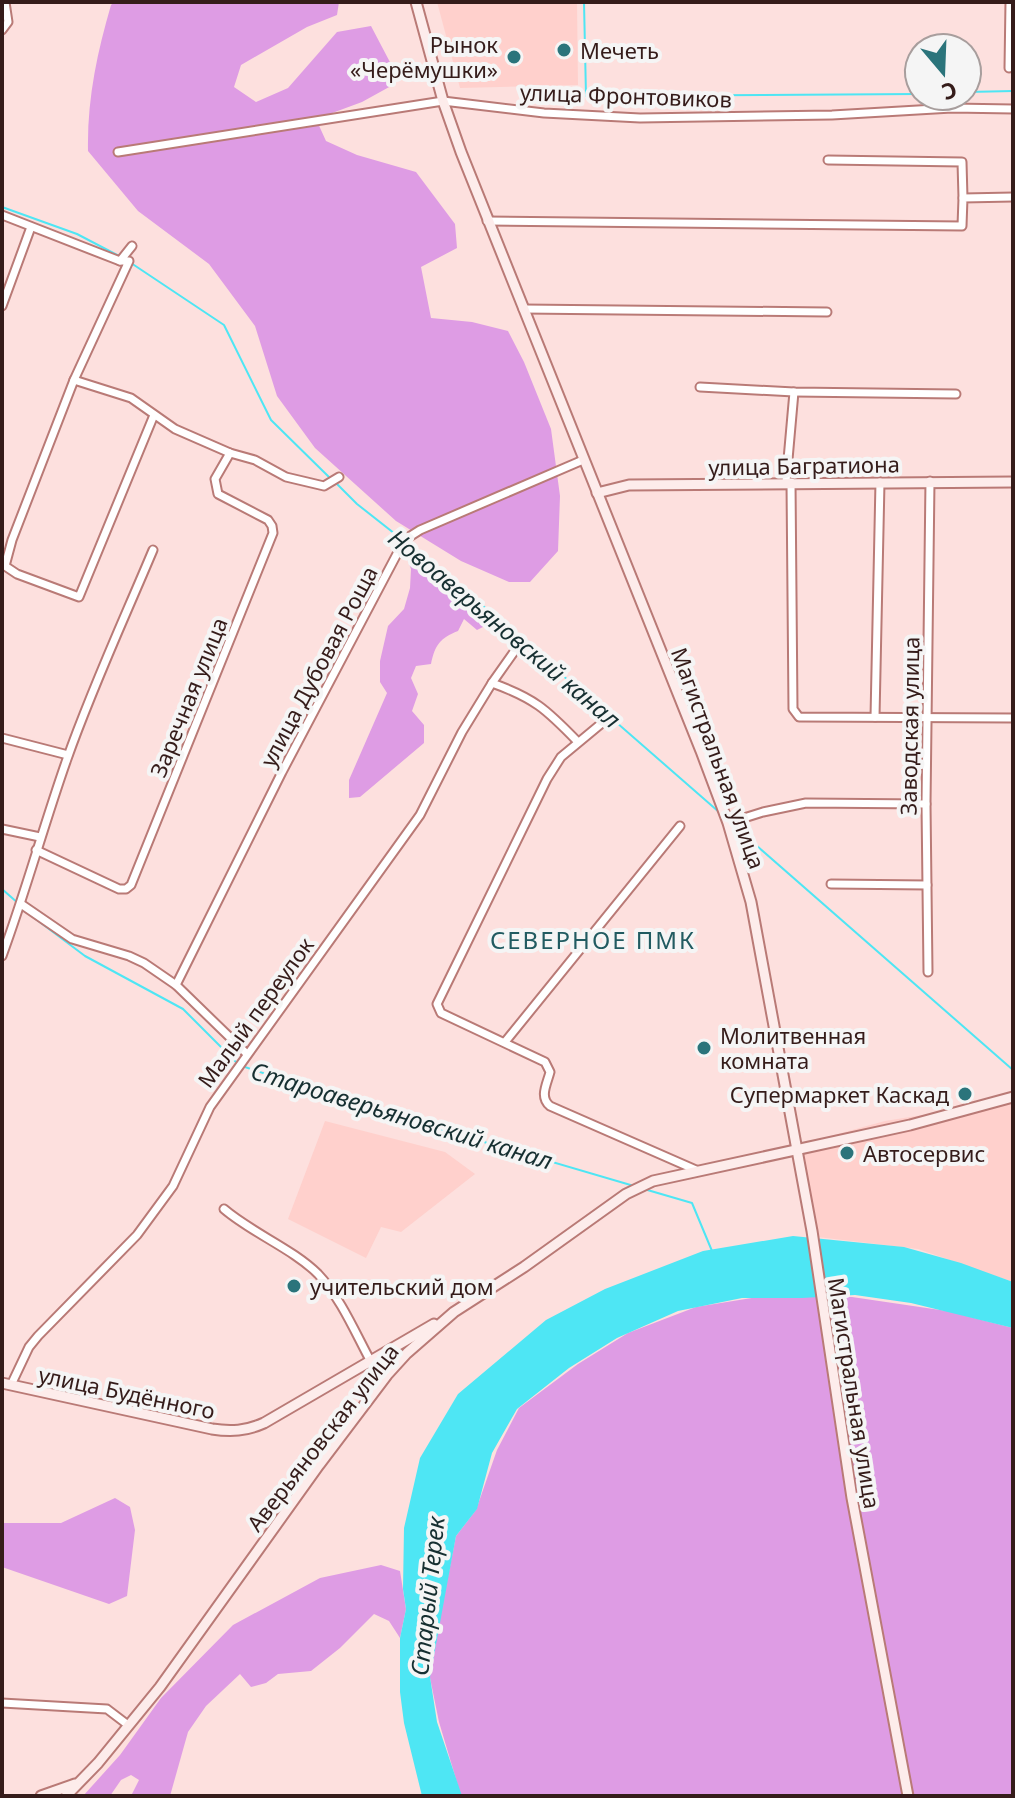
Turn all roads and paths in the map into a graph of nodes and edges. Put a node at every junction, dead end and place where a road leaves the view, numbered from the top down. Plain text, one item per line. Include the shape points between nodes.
1 (5, 2) edge
2 (416, 2) edge
3 (1010, 2) edge
4 (2, 30) edge
5 (1009, 68) dead end
6 (443, 101) junction
7 (1013, 109) edge
8 (118, 152) dead end
9 (828, 160) dead end
10 (1013, 197) edge
11 (963, 198) junction
12 (2, 215) edge
13 (487, 221) junction
14 (31, 227) junction
15 (132, 246) dead end
16 (120, 261) junction
17 (2, 306) edge
18 (523, 309) junction
19 (827, 312) dead end
20 (74, 380) junction
21 (700, 387) dead end
22 (794, 392) junction
23 (956, 394) dead end
24 (154, 415) junction
25 (230, 453) junction
26 (583, 460) junction
27 (339, 477) dead end
28 (930, 481) junction
29 (788, 482) junction
30 (880, 482) junction
31 (1013, 482) edge
32 (597, 493) junction
33 (153, 550) dead end
34 (516, 649) dead end
35 (492, 683) junction
36 (875, 717) junction
37 (927, 717) junction
38 (1013, 718) edge
39 (602, 723) dead end
40 (2, 738) edge
41 (577, 741) junction
42 (68, 755) junction
43 (926, 804) junction
44 (728, 823) junction
45 (680, 826) dead end
46 (2, 829) edge
47 (40, 837) junction
48 (36, 850) junction
49 (831, 884) dead end
50 (927, 885) junction
51 (21, 904) junction
52 (2, 956) edge
53 (928, 972) dead end
54 (176, 985) junction
55 (505, 1042) junction
56 (246, 1053) junction
57 (1013, 1097) edge
58 (797, 1149) junction
59 (696, 1170) junction
60 (224, 1209) dead end
61 (454, 1312) junction
62 (370, 1360) junction
63 (6, 1384) edge
64 (2, 1703) edge
65 (128, 1725) junction
66 (78, 1782) junction
67 (41, 1796) edge
68 (66, 1796) edge
69 (908, 1796) edge

1 - 4 street via 8,22
2 - 6 street, Магистральная улица
3 - 5 street
6 - 7 street, улица Фронтовиков via 640,118
6 - 8 street, улица Фронтовиков
6 - 13 street, Магистральная улица
9 - 11 street via 962,162
10 - 11 street
11 - 13 street via 962,226
12 - 14 street
13 - 18 street, Магистральная улица
14 - 16 street
14 - 17 street
15 - 16 street
16 - 20 street via 129,261
18 - 19 street
18 - 26 street, Магистральная улица
20 - 24 street via 131,398
20 - 24 street via 12,540 5,566 17,574 79,597
21 - 22 street
22 - 23 street
22 - 29 street
24 - 25 street
25 - 27 street via 314,485 324,486
25 - 48 street, Заречная улица via 215,479 218,494 268,520 273,533 131,885 119,889
26 - 32 street, Магистральная улица
26 - 54 street, улица Дубовая Роща via 409,537 282,772
28 - 30 street, улица Багратиона
28 - 31 street, улица Багратиона
28 - 37 street, Заводская улица
29 - 30 street, улица Багратиона
29 - 32 street, улица Багратиона via 629,485
29 - 36 street via 793,709 799,717
30 - 36 street, Заводская улица
32 - 44 street, Магистральная улица
33 - 42 street
34 - 35 street, Малый переулок
35 - 41 street via 526,695
35 - 56 street, Малый переулок via 420,815
36 - 37 street
37 - 38 street
37 - 43 street, Заводская улица
39 - 41 street
40 - 42 street
41 - 55 street via 547,779 437,1004 441,1013
42 - 47 street
43 - 44 street via 806,803
43 - 50 street, Заводская улица
44 - 58 street, Магистральная улица via 751,902
45 - 55 street
46 - 47 street
47 - 48 street
48 - 51 street
49 - 50 street
50 - 53 street, Заводская улица
51 - 52 street
51 - 54 street via 72,939 129,956
54 - 56 street
55 - 59 street via 550,1066 543,1094 550,1106
56 - 63 street, Малый переулок via 210,1107 173,1186 137,1235 38,1336
57 - 58 street, Аверьяновская улица
58 - 59 street, Аверьяновская улица
58 - 69 street, Магистральная улица via 852,1498
59 - 61 street, Аверьяновская улица via 626,1194
60 - 62 street via 317,1273
61 - 62 street, улица Будённого
61 - 65 street, Аверьяновская улица via 387,1375
62 - 63 street, улица Будённого via 264,1423 230,1432
64 - 65 street via 107,1709
65 - 66 street, Аверьяновская улица
66 - 67 street
66 - 68 street, Аверьяновская улица

